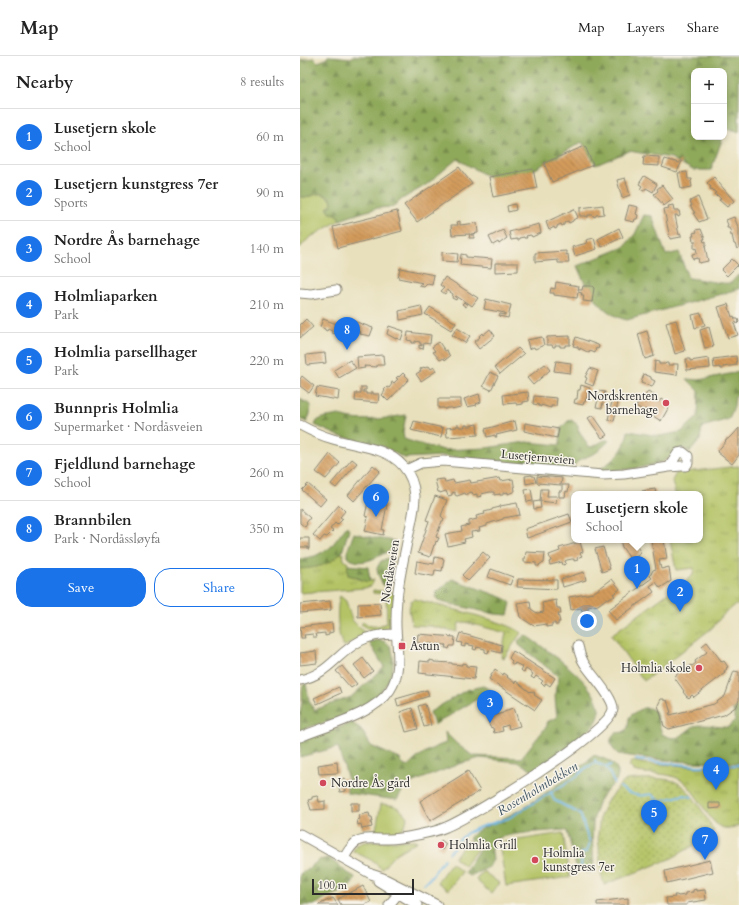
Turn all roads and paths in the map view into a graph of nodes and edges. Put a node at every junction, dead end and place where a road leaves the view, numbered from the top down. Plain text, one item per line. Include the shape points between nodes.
1 (336, 290) dead end
2 (300, 293) edge
3 (300, 425) edge
4 (669, 467) dead end
5 (406, 470) junction
6 (396, 634) junction
7 (578, 646) dead end
8 (300, 680) edge
9 (300, 737) edge
10 (300, 834) edge
11 (344, 858) junction
12 (403, 897) edge
13 (389, 905) edge
14 (417, 905) edge
15 (437, 905) edge

1 - 2 street
3 - 5 street, Nordåsveien via 330,438 385,454 398,461
4 - 5 street, Lusetjernveien via 603,475 443,461 421,463
5 - 6 street, Nordåsveien via 412,483 415,500 399,587
6 - 8 street via 362,640 321,672
6 - 9 street, Nordåsveien via 398,669 394,682 385,696 363,712
7 - 11 street via 585,665 613,705 612,714 596,730 546,769 452,824 434,832 408,837 363,839 353,844
10 - 11 street
11 - 12 street via 383,878
12 - 13 street
12 - 14 street
12 - 15 street

